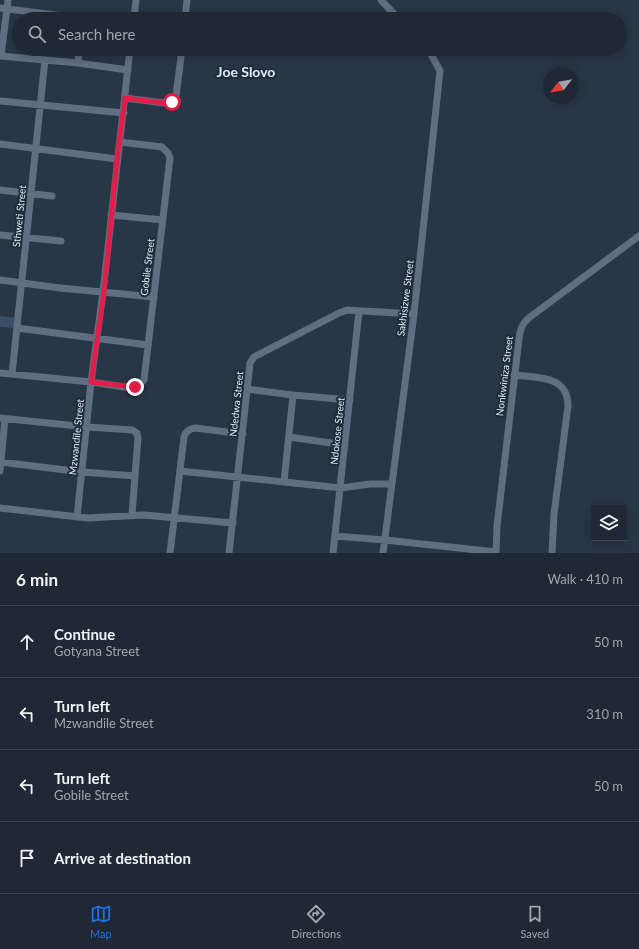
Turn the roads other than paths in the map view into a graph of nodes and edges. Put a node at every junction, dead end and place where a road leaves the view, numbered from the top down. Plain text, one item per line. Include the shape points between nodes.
1 (8, 0) edge
2 (136, 0) edge
3 (187, 0) edge
4 (381, 0) edge
5 (3, 9) edge
6 (28, 12) edge
7 (135, 12) edge
8 (186, 12) edge
9 (392, 12) edge
10 (0, 56) edge
11 (78, 56) edge
12 (129, 56) edge
13 (181, 56) edge
14 (432, 56) edge
15 (45, 60) junction
16 (78, 63) junction
17 (128, 70) junction
18 (125, 98) junction
19 (0, 101) edge
20 (42, 105) junction
21 (124, 113) junction
22 (120, 142) junction
23 (0, 144) edge
24 (37, 149) junction
25 (117, 159) junction
26 (0, 190) edge
27 (31, 193) junction
28 (52, 196) dead end
29 (111, 215) junction
30 (163, 220) junction
31 (0, 235) edge
32 (639, 237) edge
33 (26, 238) junction
34 (61, 241) dead end
35 (0, 280) edge
36 (22, 282) junction
37 (104, 292) junction
38 (154, 297) junction
39 (359, 311) junction
40 (414, 314) junction
41 (17, 328) junction
42 (97, 339) junction
43 (148, 345) junction
44 (0, 372) edge
45 (12, 374) junction
46 (514, 375) junction
47 (91, 382) junction
48 (247, 389) junction
49 (293, 395) junction
50 (350, 400) junction
51 (3, 418) edge
52 (87, 427) junction
53 (243, 434) junction
54 (289, 437) junction
55 (345, 445) junction
56 (0, 462) edge
57 (180, 471) junction
58 (0, 472) edge
59 (82, 472) junction
60 (135, 476) junction
61 (237, 477) junction
62 (284, 482) junction
63 (391, 484) junction
64 (341, 488) junction
65 (0, 508) edge
66 (132, 515) junction
67 (77, 517) junction
68 (174, 518) junction
69 (233, 523) junction
70 (335, 536) junction
71 (385, 540) junction
72 (496, 552) edge
73 (170, 553) edge
74 (229, 553) edge
75 (333, 553) edge
76 (383, 553) edge
77 (552, 553) edge

1 - 5 street
2 - 7 street
3 - 8 street
4 - 9 street
5 - 6 street
5 - 10 street
10 - 15 street
11 - 16 street
12 - 17 street, Mzwandile Street
13 - 18 street via 176,96 172,102
14 - 40 street, Sakhisizwe Street via 440,71
15 - 16 street
15 - 20 street, Sthweti Street
16 - 17 street
17 - 18 street, Mzwandile Street
18 - 21 street, Mzwandile Street
19 - 20 street
20 - 21 street
20 - 24 street, Sthweti Street
21 - 22 street, Mzwandile Street
22 - 25 street, Mzwandile Street
22 - 30 street, Gobile Street via 157,145 168,153 170,158
23 - 24 street
24 - 25 street
24 - 27 street, Sthweti Street
25 - 29 street, Mzwandile Street
26 - 27 street
27 - 28 street
27 - 33 street, Sthweti Street
29 - 30 street
29 - 37 street, Mzwandile Street
30 - 38 street, Gobile Street
31 - 33 street
32 - 46 street, Nonkwiniza Street via 526,320 520,332
33 - 34 street
33 - 36 street, Sthweti Street
35 - 36 street
36 - 37 street
36 - 41 street, Sthweti Street
37 - 38 street
37 - 42 street, Mzwandile Street
38 - 43 street, Gobile Street
39 - 40 street, Ndedwa Street
39 - 48 street, Ndedwa Street via 347,310 339,313 254,357 250,363
39 - 50 street, Ndokose Street
40 - 63 street, Sakhisizwe Street
41 - 42 street
41 - 45 street, Sthweti Street
42 - 43 street
42 - 47 street, Mzwandile Street
43 - 47 street, Gobile Street via 142,384 131,388
44 - 45 street
45 - 47 street
46 - 72 street, Nonkwiniza Street
46 - 77 street via 555,381 564,388 567,396
47 - 52 street, Mzwandile Street
48 - 49 street
48 - 53 street, Ndedwa Street
49 - 50 street
49 - 54 street
50 - 55 street, Ndokose Street
51 - 52 street
51 - 56 street
52 - 59 street, Mzwandile Street
52 - 60 street via 132,430 138,436
53 - 57 street via 191,429 184,434
53 - 61 street, Ndedwa Street
54 - 55 street
54 - 62 street
55 - 64 street, Ndokose Street
56 - 58 street
56 - 59 street
57 - 61 street
57 - 68 street
59 - 60 street
59 - 67 street, Mzwandile Street
60 - 66 street
61 - 62 street
61 - 69 street, Ndedwa Street
62 - 64 street
63 - 64 street
63 - 71 street, Sakhisizwe Street
64 - 70 street, Ndokose Street
65 - 67 street
66 - 67 street
66 - 68 street
68 - 69 street
68 - 73 street
69 - 74 street, Ndedwa Street
70 - 71 street
70 - 75 street, Ndokose Street
71 - 72 street
71 - 76 street, Sakhisizwe Street

